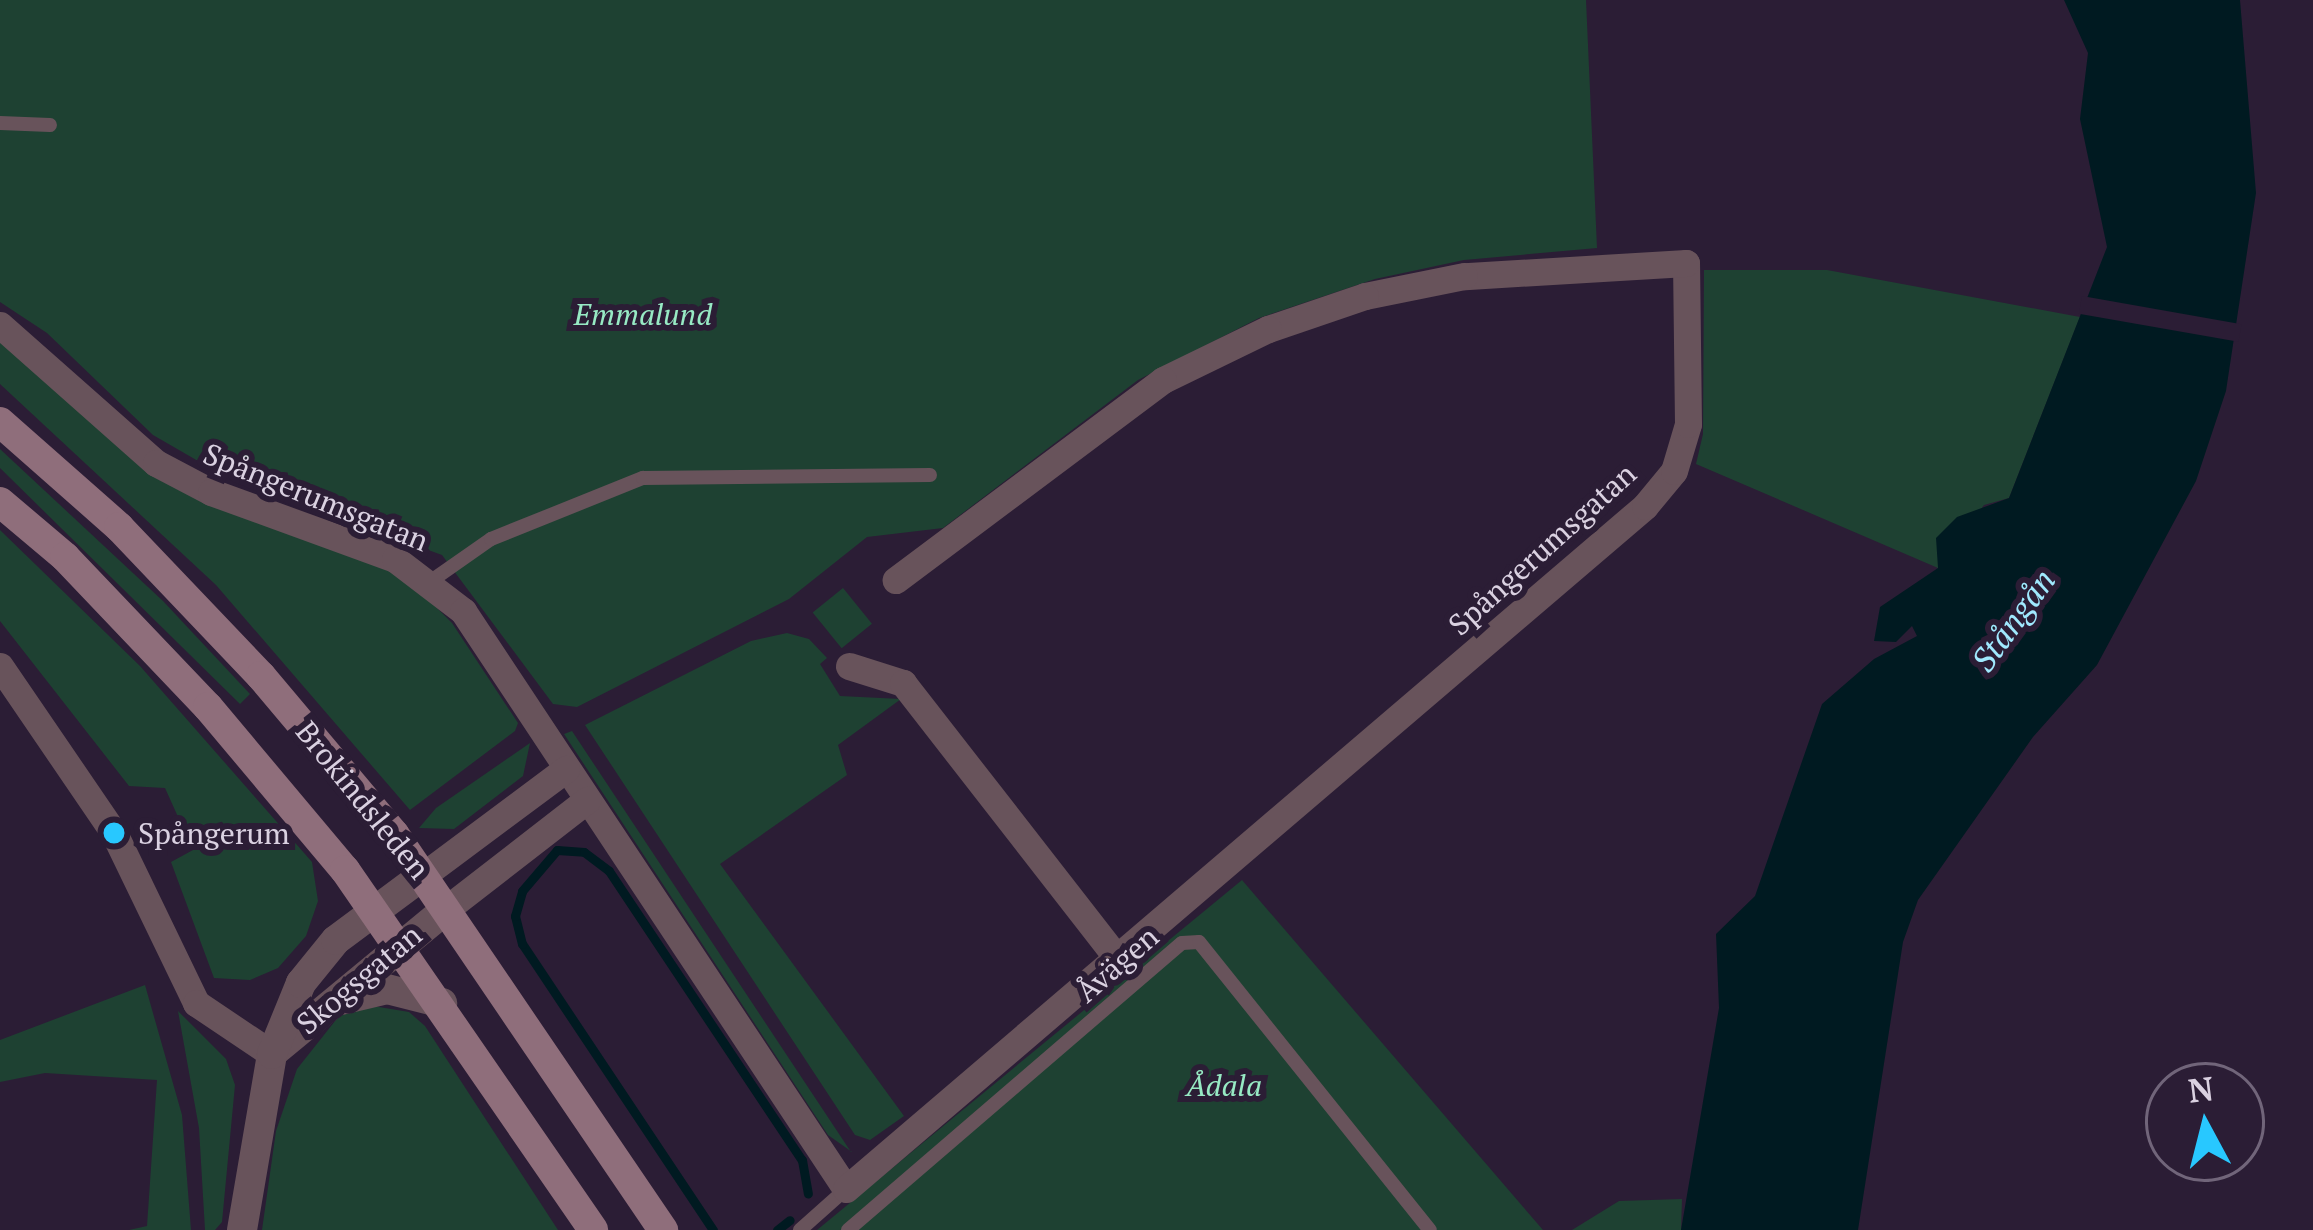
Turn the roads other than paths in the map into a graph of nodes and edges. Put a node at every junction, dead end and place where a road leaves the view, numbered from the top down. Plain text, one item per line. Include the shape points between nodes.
1 (0, 123) edge
2 (50, 125) dead end
3 (0, 325) edge
4 (0, 422) edge
5 (931, 475) dead end
6 (0, 502) edge
7 (896, 580) dead end
8 (431, 581) junction
9 (0, 666) edge
10 (849, 666) dead end
11 (566, 769) junction
12 (587, 800) junction
13 (425, 874) junction
14 (448, 907) junction
15 (374, 910) junction
16 (398, 944) junction
17 (1119, 960) junction
18 (442, 1003) junction
19 (326, 1006) junction
20 (272, 1054) junction
21 (846, 1189) junction
22 (242, 1230) edge
23 (593, 1230) edge
24 (663, 1230) edge
25 (800, 1230) edge
26 (848, 1230) edge
27 (1430, 1230) edge

1 - 2 lane
3 - 8 street, Spångerumsgatan via 183,479 395,559
4 - 13 main road, Brokindsleden via 119,527 261,676
5 - 8 lane via 644,478 490,539
6 - 15 main road, Brokindsleden via 208,707
7 - 17 street, Spångerumsgatan via 1163,380 1268,329 1365,296 1464,276 1686,263 1688,424 1660,489
8 - 11 street, Spångerumsgatan via 463,611
9 - 20 street via 115,833 196,1003
10 - 17 street via 902,683
11 - 12 street, Spångerumsgatan
11 - 13 street
12 - 14 street
12 - 21 street, Spångerumsgatan
13 - 14 main road, Brokindsleden
13 - 15 street, Skogsgatan
14 - 16 street, Skogsgatan
14 - 24 main road, Brokindsleden
15 - 16 main road, Brokindsleden
15 - 20 street, Skogsgatan via 301,983
16 - 18 main road, Brokindsleden
16 - 19 street, Skogsgatan
17 - 21 street, Spångerumsgatan
18 - 19 street via 387,988
18 - 23 main road, Brokindsleden
19 - 20 street, Skogsgatan
20 - 22 street, Skogsgatan
21 - 25 lane
26 - 27 lane, Åvägen via 1182,943 1198,942

